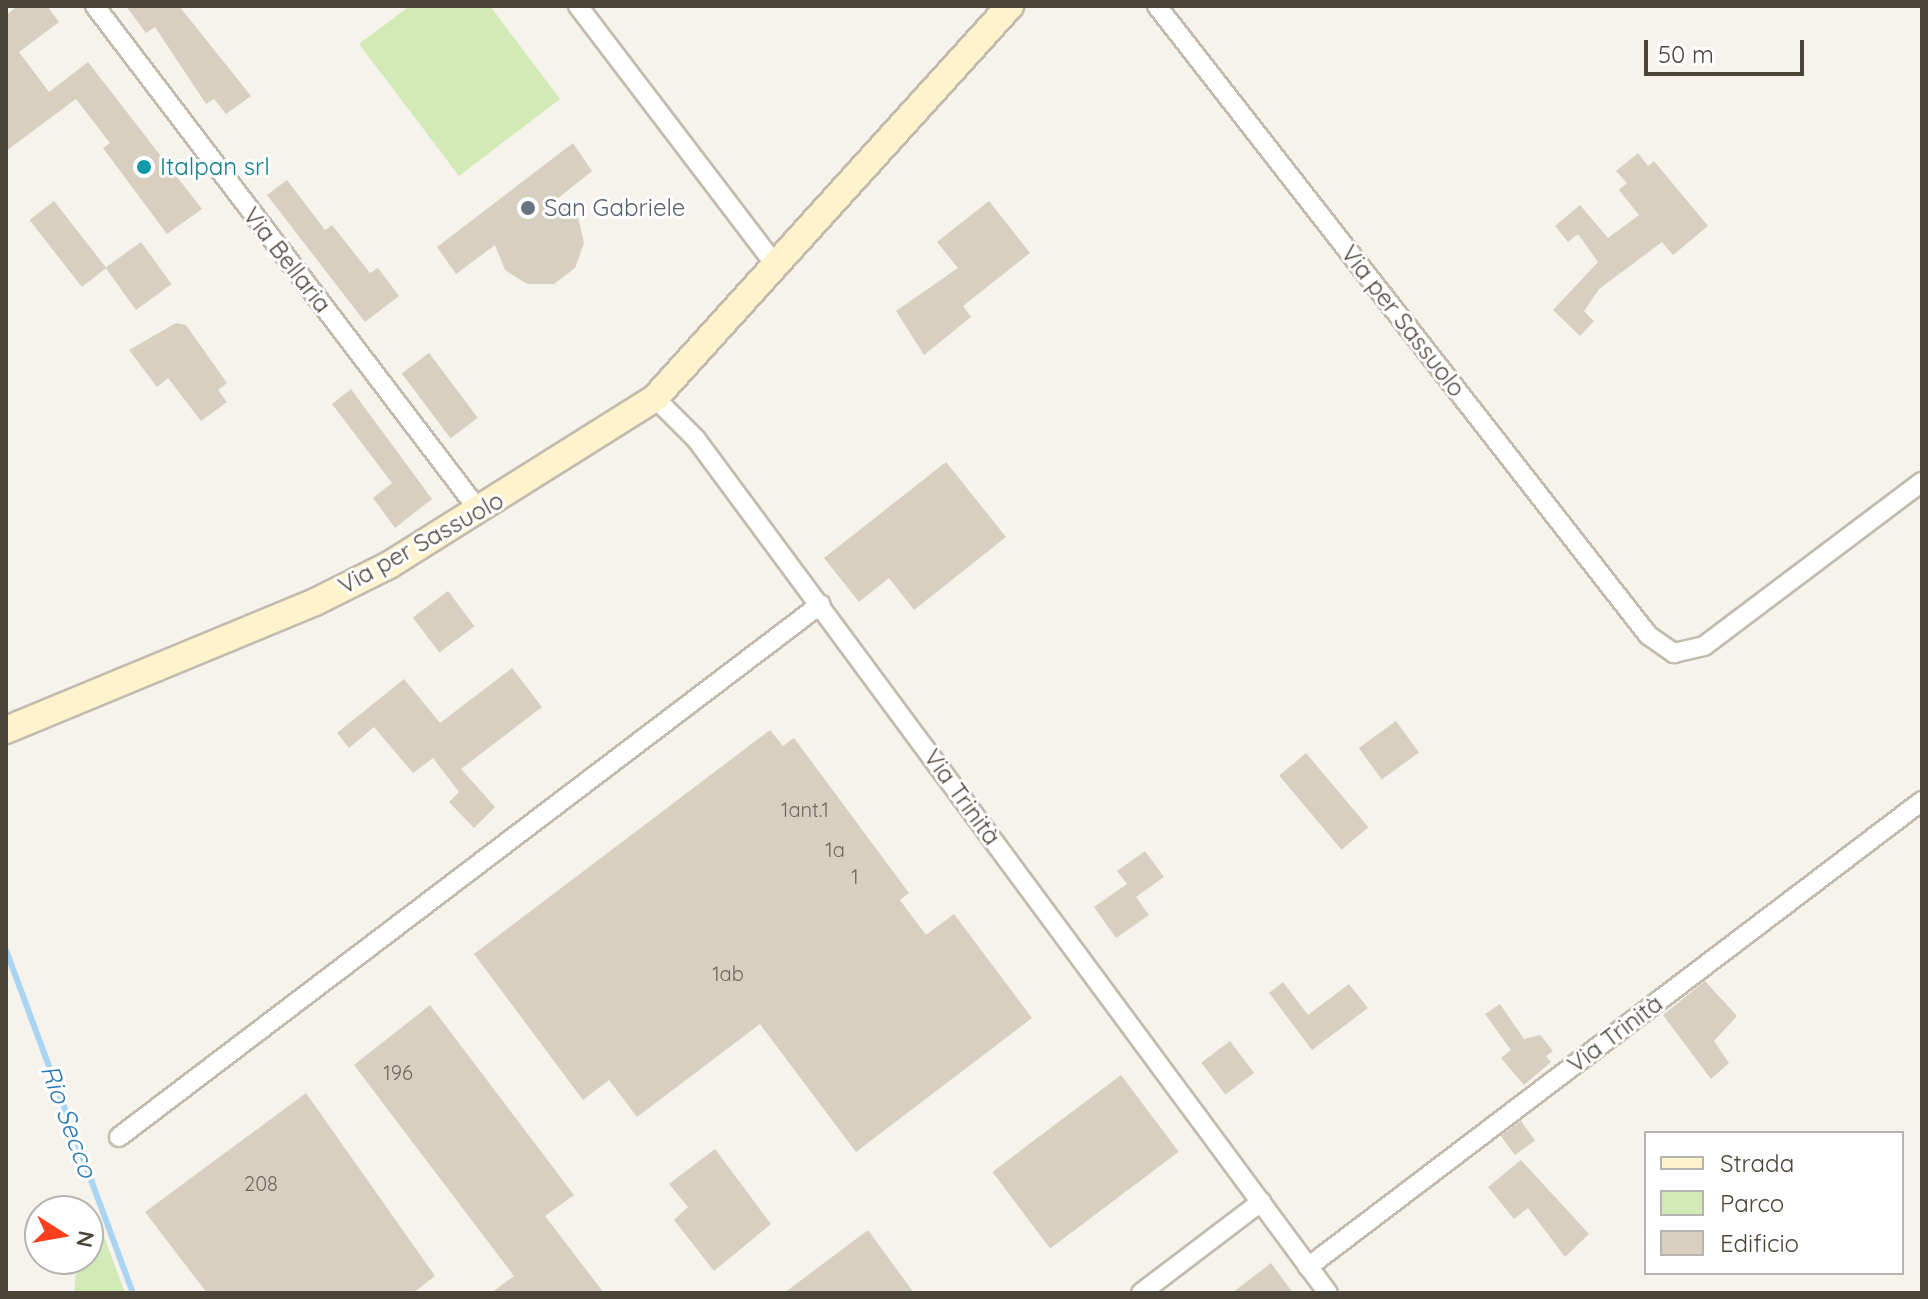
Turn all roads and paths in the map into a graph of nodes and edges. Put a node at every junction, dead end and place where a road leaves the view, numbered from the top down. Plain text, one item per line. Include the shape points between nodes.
1 (95, 6) edge
2 (578, 6) edge
3 (1010, 6) edge
4 (1157, 6) edge
5 (777, 267) junction
6 (655, 398) junction
7 (1922, 482) edge
8 (480, 512) junction
9 (821, 604) junction
10 (6, 730) edge
11 (1922, 801) edge
12 (119, 1137) dead end
13 (1261, 1202) junction
14 (1308, 1267) junction
15 (1141, 1293) edge
16 (1328, 1293) edge

1 - 8 street, Via Bellaria
2 - 5 street
3 - 5 main road, Via per Sassuolo
4 - 7 street, Via per Sassuolo via 1648,635 1674,653 1704,646
5 - 6 main road, Via per Sassuolo
6 - 8 main road, Via per Sassuolo
6 - 9 street, Via Trinità via 696,439
8 - 10 main road, Via per Sassuolo via 315,602
9 - 12 street
9 - 13 street, Via Trinità
11 - 14 street, Via Trinità
13 - 14 street, Via Trinità
13 - 15 street
14 - 16 street, Via Trinità

